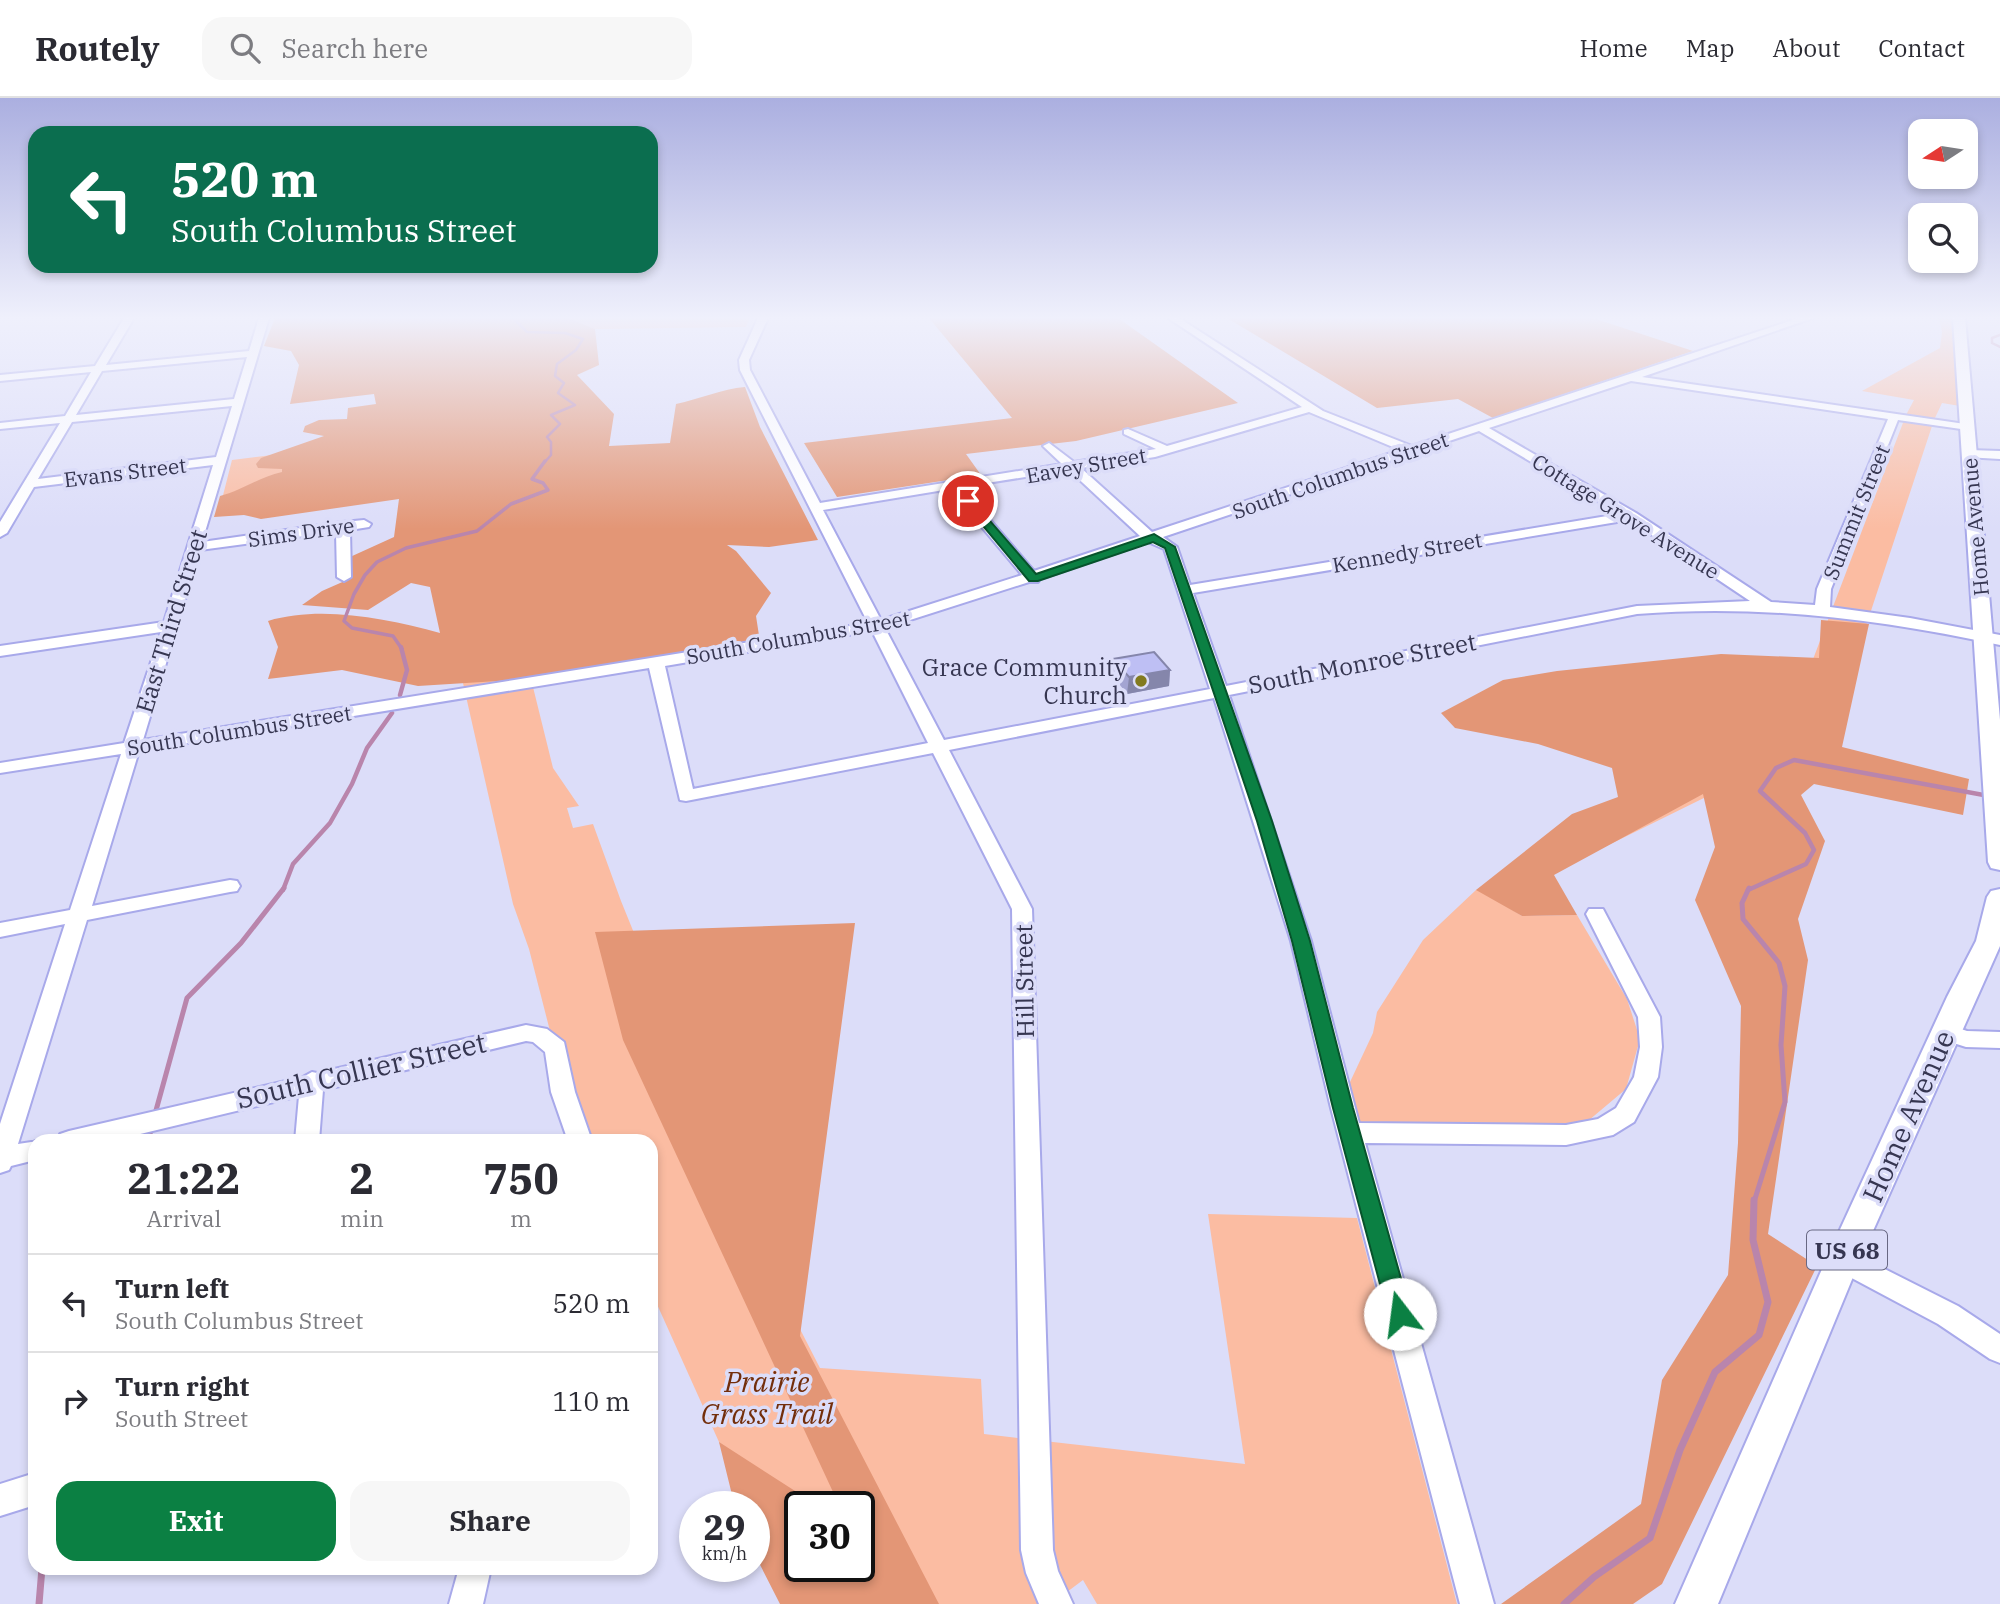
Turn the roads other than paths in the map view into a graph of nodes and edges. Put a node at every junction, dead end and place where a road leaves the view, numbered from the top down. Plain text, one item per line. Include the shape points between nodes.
1 (87, 388) edge
2 (243, 388) edge
3 (754, 388) edge
4 (1280, 388) edge
5 (1600, 388) edge
6 (1704, 388) edge
7 (1965, 388) edge
8 (238, 402) junction
9 (1310, 408) junction
10 (1895, 415) junction
11 (68, 419) junction
12 (0, 426) edge
13 (1968, 427) junction
14 (1481, 428) junction
15 (1128, 432) dead end
16 (1049, 446) dead end
17 (1167, 450) junction
18 (1413, 451) junction
19 (1969, 454) junction
20 (2000, 455) edge
21 (221, 460) junction
22 (1073, 466) junction
23 (29, 484) junction
24 (954, 486) junction
25 (816, 507) junction
26 (1631, 516) junction
27 (364, 524) dead end
28 (343, 526) junction
29 (0, 533) edge
30 (1152, 538) junction
31 (195, 547) junction
32 (344, 577) dead end
33 (1033, 579) junction
34 (1184, 590) junction
35 (1768, 607) junction
36 (1824, 611) junction
37 (170, 626) junction
38 (877, 626) junction
39 (1992, 638) edge
40 (54, 643) joint
41 (0, 651) edge
42 (656, 662) junction
43 (1221, 691) junction
44 (940, 746) junction
45 (132, 747) junction
46 (0, 768) edge
47 (2000, 862) edge
48 (230, 886) dead end
49 (2000, 897) edge
50 (1596, 914) dead end
51 (79, 915) junction
52 (0, 930) edge
53 (1946, 1032) junction
54 (2000, 1040) edge
55 (312, 1081) junction
56 (1351, 1133) junction
57 (96, 1134) edge
58 (308, 1134) edge
59 (578, 1134) edge
60 (28, 1152) edge
61 (0, 1160) edge
62 (1843, 1260) junction
63 (2000, 1350) edge
64 (28, 1491) edge
65 (0, 1500) edge
66 (473, 1575) edge
67 (466, 1604) edge
68 (1056, 1604) edge
69 (1478, 1604) edge
70 (1696, 1604) edge

1 - 11 street
2 - 8 street, East Third Street
3 - 25 street, Hill Street
4 - 9 street
5 - 14 street, South Columbus Street
6 - 10 street
7 - 13 main road, Home Avenue
8 - 11 street
8 - 21 street, East Third Street
9 - 17 street, Eavey Street
9 - 18 street
10 - 13 street
10 - 36 street, Summit Street via 1825,589
11 - 12 street
11 - 23 street
13 - 19 main road, Home Avenue
14 - 18 street, South Columbus Street
14 - 26 street, Cottage Grove Avenue
15 - 17 street
16 - 22 street
17 - 22 street, Eavey Street
18 - 30 street, South Columbus Street
19 - 20 street
19 - 39 main road, Home Avenue
21 - 23 street, Evans Street
21 - 31 street, East Third Street
22 - 24 street, Eavey Street
22 - 30 street
23 - 29 street
24 - 25 street, Eavey Street
24 - 33 street
25 - 38 street, Hill Street
26 - 34 street, Kennedy Street
26 - 35 street, Cottage Grove Avenue
27 - 28 street, Sims Drive
28 - 31 street, Sims Drive
28 - 32 street
30 - 33 street, South Columbus Street
30 - 34 street via 1170,547
31 - 37 street, East Third Street
33 - 38 street, South Columbus Street
34 - 43 street
35 - 36 street, South Monroe Street
35 - 43 street, South Monroe Street via 1689,606 1622,613
36 - 39 street, South Monroe Street
37 - 40 street
37 - 45 street, East Third Street
38 - 42 street, South Columbus Street
38 - 44 street, Hill Street
39 - 47 main road, Home Avenue
40 - 41 street
42 - 44 street, South Monroe Street via 686,796
42 - 45 street, South Columbus Street
43 - 44 street, South Monroe Street
43 - 56 street via 1301,941
44 - 68 street, Hill Street via 1022,909 1037,1550
45 - 46 street, South Columbus Street
45 - 51 street, East Third Street
48 - 51 street
49 - 53 main road, Home Avenue / US 68 via 1989,940
50 - 56 street via 1649,1017 1646,1077 1625,1115 1604,1128 1577,1134
51 - 52 street
51 - 61 street, East Third Street
53 - 54 street via 1966,1039
53 - 62 main road, Home Avenue / US 68
55 - 57 street, South Collier Street
55 - 58 street
55 - 59 street, South Collier Street via 519,1033 540,1035 556,1048 563,1092
56 - 69 street
60 - 61 street
62 - 63 street via 1948,1315
62 - 70 main road, Home Avenue / US 68
64 - 65 street
66 - 67 street

